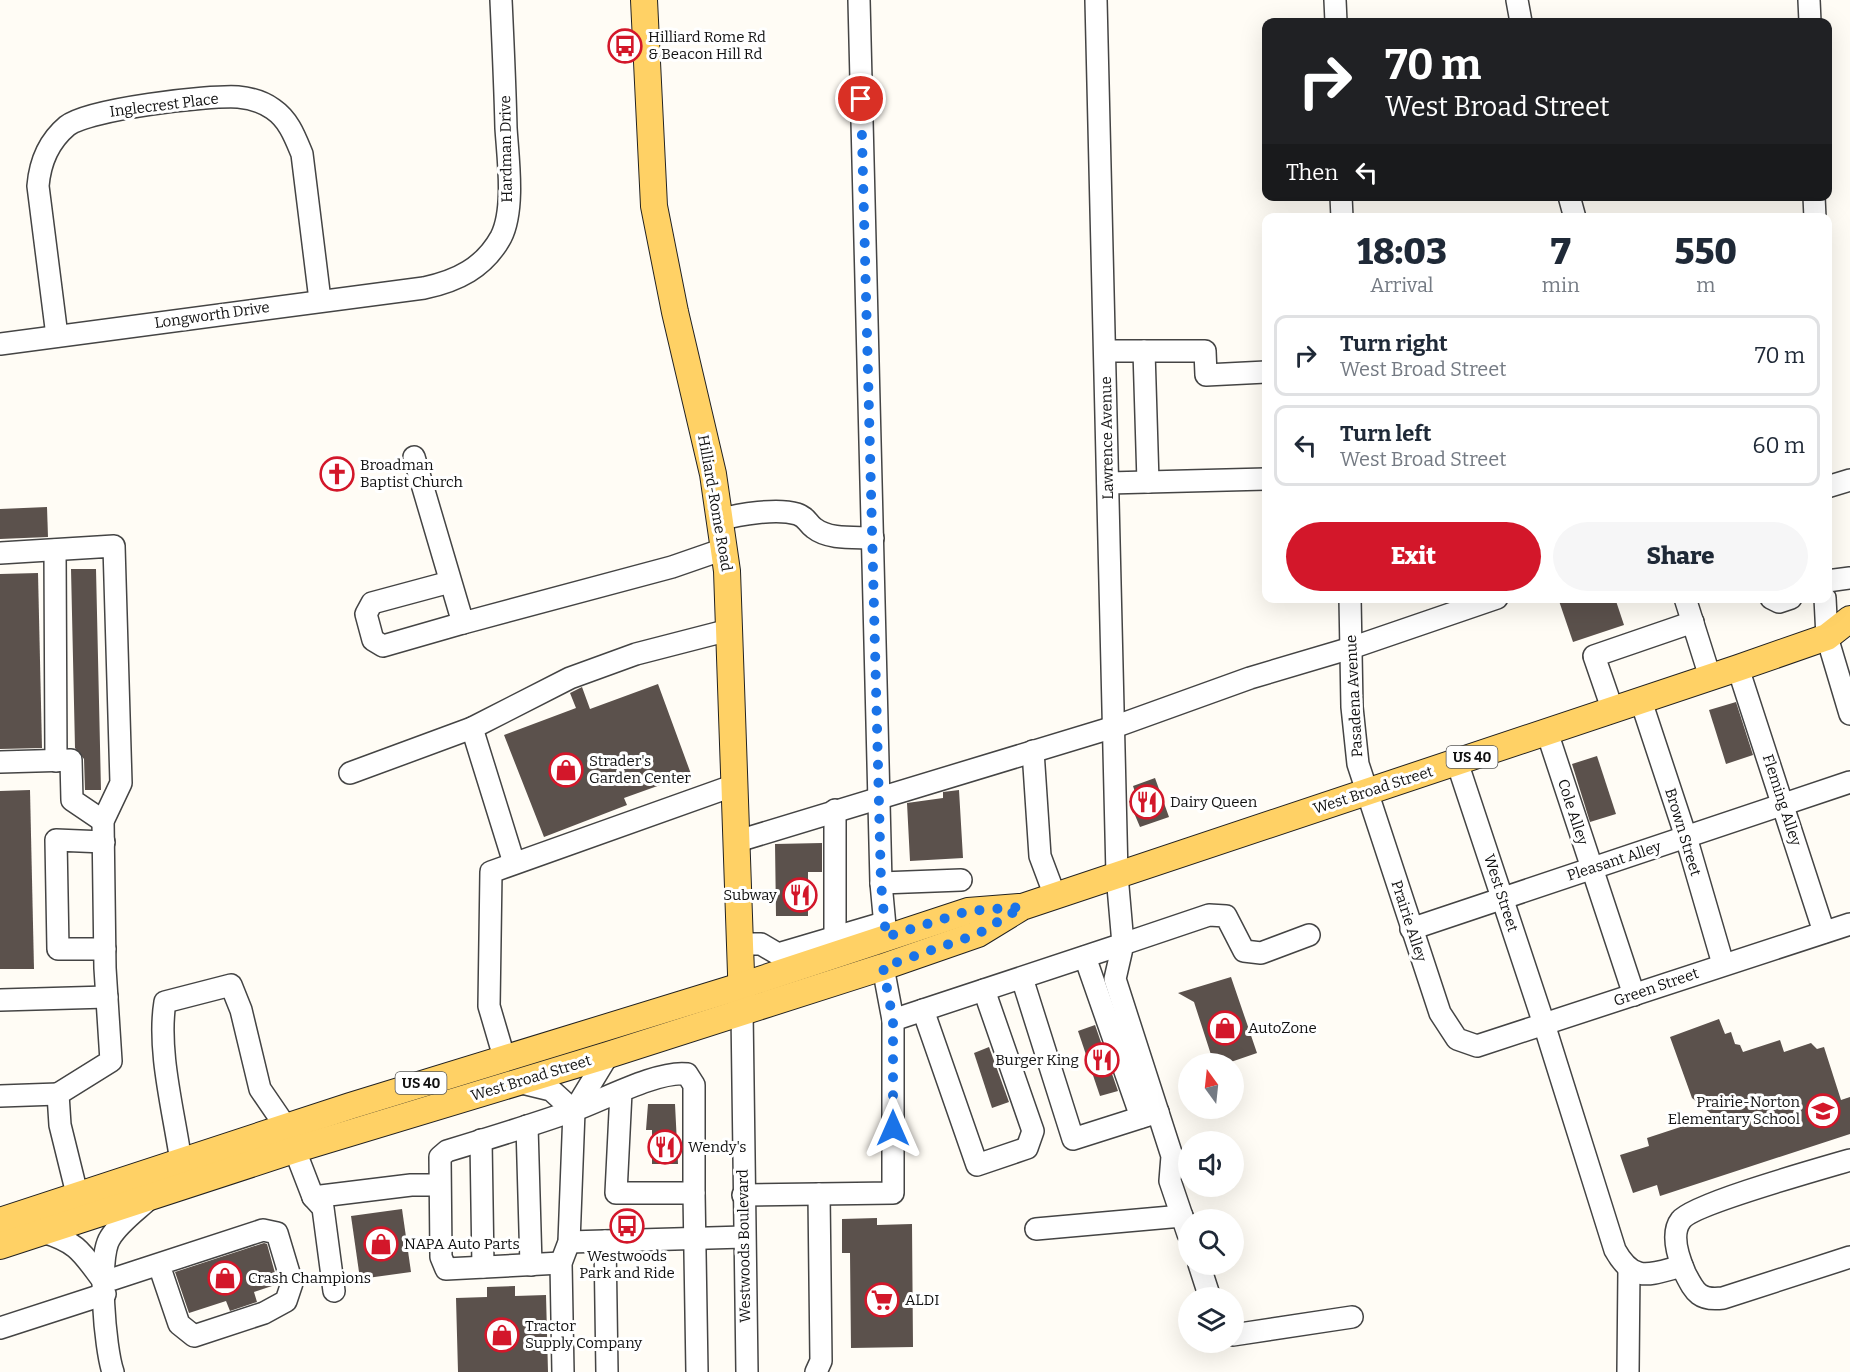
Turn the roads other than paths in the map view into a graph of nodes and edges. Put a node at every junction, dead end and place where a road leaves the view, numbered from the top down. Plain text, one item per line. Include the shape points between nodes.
1 (501, 0) edge
2 (644, 0) edge
3 (859, 0) edge
4 (1096, 0) edge
5 (1335, 0) edge
6 (1517, 0) edge
7 (1809, 0) edge
8 (1336, 18) edge
9 (1520, 18) edge
10 (1810, 18) edge
11 (424, 288) joint
12 (321, 300) junction
13 (57, 336) junction
14 (0, 344) edge
15 (1105, 351) junction
16 (1144, 351) junction
17 (1262, 372) edge
18 (414, 457) dead end
19 (1262, 479) edge
20 (1850, 480) edge
21 (1148, 482) junction
22 (1108, 483) junction
23 (1832, 485) edge
24 (719, 520) junction
25 (873, 538) junction
26 (724, 549) junction
27 (55, 550) junction
28 (0, 553) edge
29 (1850, 578) edge
30 (1832, 580) edge
31 (450, 582) junction
32 (1350, 603) edge
33 (1482, 603) edge
34 (1687, 603) edge
35 (1827, 603) edge
36 (1850, 619) edge
37 (1693, 622) junction
38 (462, 623) junction
39 (729, 630) junction
40 (1838, 639) edge
41 (1351, 648) junction
42 (1738, 668) junction
43 (1710, 677) junction
44 (1641, 701) junction
45 (1613, 711) junction
46 (1850, 714) edge
47 (1114, 727) junction
48 (472, 728) junction
49 (1547, 732) junction
50 (1034, 751) junction
51 (56, 761) junction
52 (0, 762) edge
53 (1457, 762) junction
54 (350, 773) dead end
55 (1850, 782) edge
56 (735, 784) junction
57 (1367, 792) junction
58 (879, 796) junction
59 (1784, 805) junction
60 (835, 810) junction
61 (104, 832) junction
62 (1686, 837) junction
63 (738, 841) junction
64 (514, 863) junction
65 (1592, 869) junction
66 (1117, 875) junction
67 (961, 880) dead end
68 (881, 883) junction
69 (1055, 896) junction
70 (1502, 897) junction
71 (1022, 907) junction
72 (1850, 924) edge
73 (1412, 929) junction
74 (884, 930) junction
75 (1824, 932) junction
76 (1309, 935) dead end
77 (836, 937) junction
78 (740, 944) junction
79 (1123, 944) junction
80 (105, 949) junction
81 (1085, 957) junction
82 (1723, 964) junction
83 (883, 967) junction
84 (1022, 978) junction
85 (741, 986) junction
86 (984, 990) junction
87 (1634, 995) junction
88 (107, 997) junction
89 (0, 1000) edge
90 (923, 1010) junction
91 (742, 1011) junction
92 (893, 1020) junction
93 (1544, 1024) junction
94 (1462, 1043) joint
95 (608, 1055) junction
96 (504, 1057) junction
97 (518, 1082) junction
98 (621, 1092) junction
99 (58, 1094) junction
100 (0, 1096) edge
101 (574, 1111) junction
102 (1149, 1114) junction
103 (527, 1126) junction
104 (290, 1138) junction
105 (481, 1140) junction
106 (1850, 1160) edge
107 (181, 1161) junction
108 (438, 1185) junction
109 (694, 1193) junction
110 (819, 1194) junction
111 (743, 1195) junction
112 (153, 1196) junction
113 (314, 1197) junction
114 (80, 1208) junction
115 (1180, 1209) edge
116 (0, 1221) edge
117 (1178, 1225) edge
118 (1036, 1228) dead end
119 (43, 1232) junction
120 (744, 1237) junction
121 (695, 1239) junction
122 (605, 1241) junction
123 (569, 1242) junction
124 (0, 1246) edge
125 (1850, 1257) edge
126 (561, 1263) junction
127 (159, 1265) junction
128 (531, 1265) junction
129 (1682, 1266) junction
130 (483, 1267) junction
131 (1629, 1269) junction
132 (104, 1288) junction
133 (334, 1291) dead end
134 (1352, 1317) dead end
135 (0, 1328) edge
136 (1244, 1333) edge
137 (113, 1372) edge
138 (563, 1372) edge
139 (607, 1372) edge
140 (697, 1372) edge
141 (747, 1372) edge
142 (816, 1372) edge
143 (1628, 1372) edge

1 - 11 street, Hardman Drive via 507,218 501,235 477,267 462,277
2 - 24 main road, Hilliard-Rome Road via 654,206
3 - 25 street
4 - 15 street, Lawrence Avenue
5 - 8 street
6 - 9 street
7 - 10 street
11 - 12 street, Longworth Drive
12 - 13 street, Longworth Drive
12 - 13 street, Inglecrest Place via 302,154 294,133 273,109 258,101 222,97 101,112 68,125 45,152 38,186
13 - 14 street, Longworth Drive
15 - 16 street
15 - 22 street, Lawrence Avenue
16 - 17 street via 1206,351 1206,375
16 - 21 street
18 - 31 street
19 - 21 street
20 - 23 street
21 - 22 street
22 - 47 street, Lawrence Avenue
24 - 25 street via 755,513 794,513 823,533
24 - 26 main road, Hilliard-Rome Road
25 - 58 street
26 - 38 street via 672,567
26 - 39 main road, Hilliard-Rome Road
27 - 28 street
27 - 51 street
27 - 61 street via 114,546 121,783
29 - 30 street
31 - 38 street
31 - 38 street via 372,603 366,614 373,640 383,646
32 - 41 street, Pasadena Avenue
33 - 41 street
34 - 37 street
35 - 40 street
36 - 40 main road, West Broad Street / US 40
37 - 43 street
37 - 45 street via 1594,656
39 - 48 street via 636,654 570,678
39 - 56 main road, Hilliard-Rome Road
40 - 42 main road, West Broad Street / US 40
40 - 46 street
41 - 47 street via 1250,678
41 - 57 street, Pasadena Avenue via 1358,764
42 - 43 main road, West Broad Street / US 40
42 - 59 street, Fleming Alley
43 - 44 main road, West Broad Street / US 40
44 - 45 main road, West Broad Street / US 40
44 - 62 street, Brown Street
45 - 49 main road, West Broad Street / US 40
47 - 50 street
47 - 66 street, Lawrence Avenue
48 - 54 street
48 - 64 street
49 - 53 main road, West Broad Street / US 40
49 - 65 street, Cole Alley
50 - 58 street
50 - 69 street via 1040,856
51 - 52 street
51 - 61 street via 70,760 72,800
53 - 57 main road, West Broad Street / US 40
53 - 70 street, West Street
55 - 59 street, Pleasant Alley
56 - 63 main road, Hilliard-Rome Road
56 - 64 street
57 - 66 main road, West Broad Street / US 40
57 - 73 street, Prairie Alley
58 - 60 street
58 - 68 street
59 - 62 street, Pleasant Alley
59 - 75 street, Fleming Alley
60 - 63 street
60 - 77 street
61 - 80 street
61 - 80 street via 56,840 58,949
62 - 65 street, Pleasant Alley
62 - 82 street, Brown Street
63 - 78 main road, Hilliard-Rome Road
64 - 96 street via 491,872 489,1006
65 - 70 street, Pleasant Alley
65 - 87 street, Cole Alley
66 - 69 main road, West Broad Street / US 40
66 - 79 street, Lawrence Avenue
67 - 68 street
68 - 74 street
69 - 71 main road, West Broad Street / US 40
70 - 73 street, Pleasant Alley
70 - 93 street, West Street
71 - 74 main road, West Broad Street / US 40 via 968,911
71 - 83 main road, West Broad Street / US 40 via 978,934
72 - 75 street, Green Street
73 - 94 street, Prairie Alley via 1440,1013 1448,1029
74 - 77 street
74 - 85 main road, West Broad Street / US 40
75 - 82 street, Green Street
76 - 79 street via 1261,953 1244,951 1226,916 1209,915
77 - 78 street via 778,954 761,944
78 - 85 main road, Hilliard-Rome Road
79 - 81 street
79 - 102 street, Lawrence Avenue via 1115,979
80 - 88 street
81 - 84 street
81 - 102 street
82 - 87 street, Green Street
83 - 91 main road, West Broad Street / US 40
83 - 92 street
84 - 86 street
84 - 102 street via 1073,1139
85 - 91 main road, Hilliard-Rome Road
85 - 96 main road, West Broad Street / US 40
86 - 90 street
86 - 90 street via 1033,1131 1027,1148 977,1165
87 - 93 street, Green Street
88 - 89 street
88 - 99 street via 111,1061
90 - 92 street
91 - 95 main road, West Broad Street / US 40
91 - 111 street, Westwoods Boulevard
92 - 110 street via 893,1193
93 - 94 street, Green Street via 1477,1046
93 - 131 street, West Street via 1615,1250
95 - 97 main road, West Broad Street / US 40
95 - 101 street
96 - 104 main road, West Broad Street / US 40
97 - 101 street via 551,1090
97 - 104 main road, West Broad Street / US 40
98 - 101 street
98 - 109 street via 616,1193
98 - 109 street via 675,1072 687,1074 694,1085
99 - 100 street
99 - 114 street via 60,1125
101 - 103 street
101 - 123 street
102 - 115 street via 1172,1156 1170,1181
103 - 105 street
103 - 128 street
104 - 107 main road, West Broad Street / US 40
104 - 107 street via 260,1089 242,1010 231,985 165,1002 164,1050
104 - 112 main road, West Broad Street / US 40
104 - 113 street
105 - 108 street via 447,1151 440,1158
105 - 130 street
106 - 129 street via 1710,1204 1682,1218 1676,1239
107 - 114 main road, West Broad Street / US 40
108 - 113 street
108 - 130 street via 443,1266
109 - 121 street
110 - 111 street
110 - 142 street via 821,1361
111 - 120 street, Westwoods Boulevard
112 - 114 main road, West Broad Street / US 40
112 - 132 street via 108,1240
113 - 133 street via 323,1208
114 - 116 main road, West Broad Street / US 40
114 - 119 main road, West Broad Street / US 40
117 - 118 street
119 - 124 main road, West Broad Street / US 40
119 - 132 street via 79,1248
120 - 121 street
120 - 141 street, Westwoods Boulevard
121 - 122 street
121 - 140 street
122 - 123 street
122 - 139 street
123 - 126 street
125 - 129 street via 1709,1300 1698,1295
126 - 128 street
126 - 138 street
127 - 127 street via 262,1230 277,1233 292,1283 286,1301 279,1305 194,1336 179,1324
127 - 132 street
128 - 130 street
129 - 131 street via 1641,1275
131 - 143 street
132 - 135 street
132 - 137 street via 104,1327
134 - 136 street

